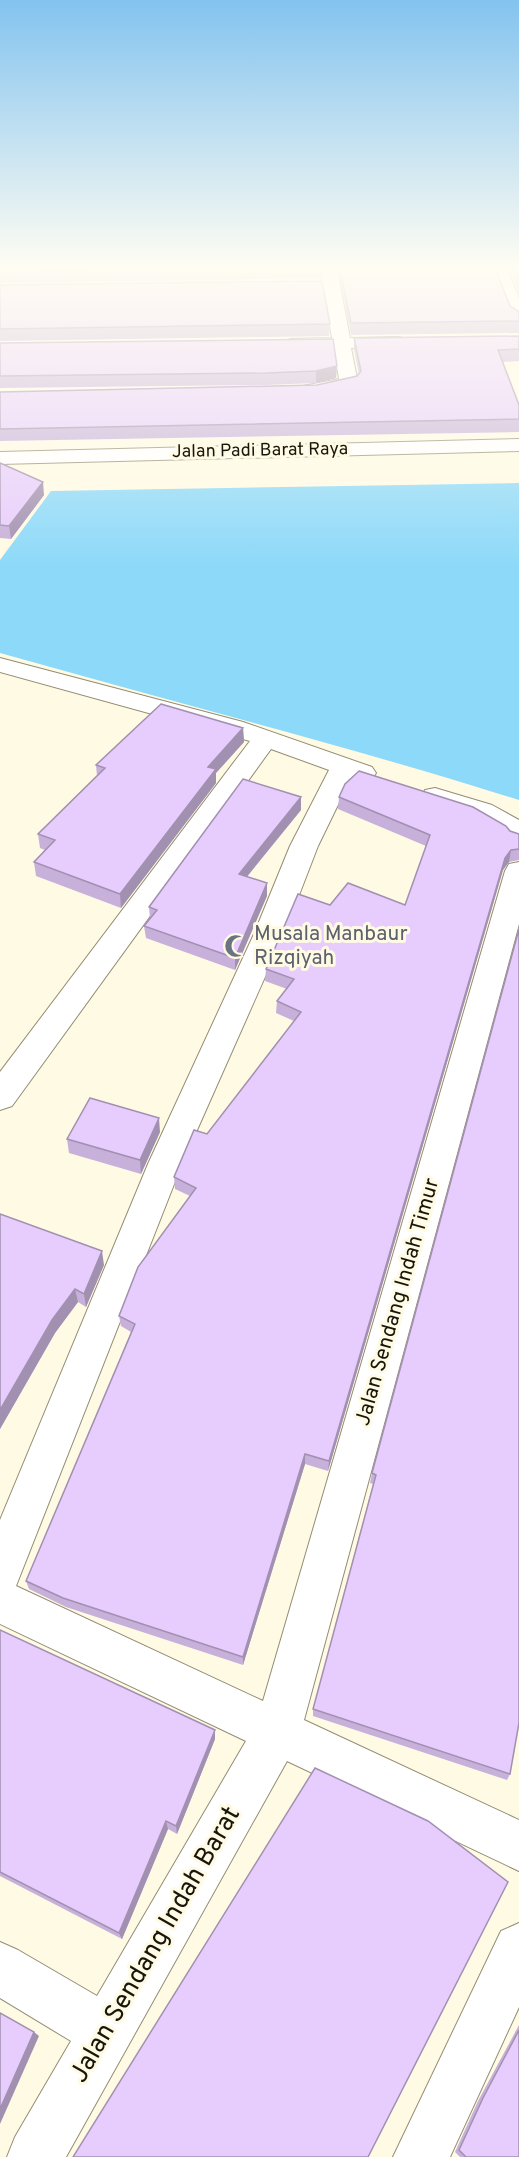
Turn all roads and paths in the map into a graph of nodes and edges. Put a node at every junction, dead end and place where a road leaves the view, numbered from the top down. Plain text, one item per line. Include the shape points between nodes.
1 (347, 366) edge
2 (286, 392) edge
3 (519, 444) edge
4 (0, 458) edge
5 (0, 665) edge
6 (266, 738) junction
7 (343, 767) junction
8 (519, 835) edge
9 (519, 871) edge
10 (0, 1097) edge
11 (0, 1573) edge
12 (0, 1601) edge
13 (277, 1732) junction
14 (519, 1846) edge
15 (519, 1949) edge
16 (0, 1968) edge
17 (107, 2032) junction
18 (35, 2157) edge
19 (421, 2157) edge

1 - 2 street via 349,383
3 - 4 street, Jalan Padi Barat Raya
5 - 6 street
6 - 7 street
6 - 10 street
7 - 8 street via 482,811
7 - 11 street via 304,846 269,934 165,1164
9 - 13 street, Jalan Sendang Indah Timur
12 - 13 street
13 - 14 street
13 - 17 street, Jalan Sendang Indah Barat
15 - 19 street
16 - 17 street
17 - 18 street, Jalan Sendang Indah Barat

